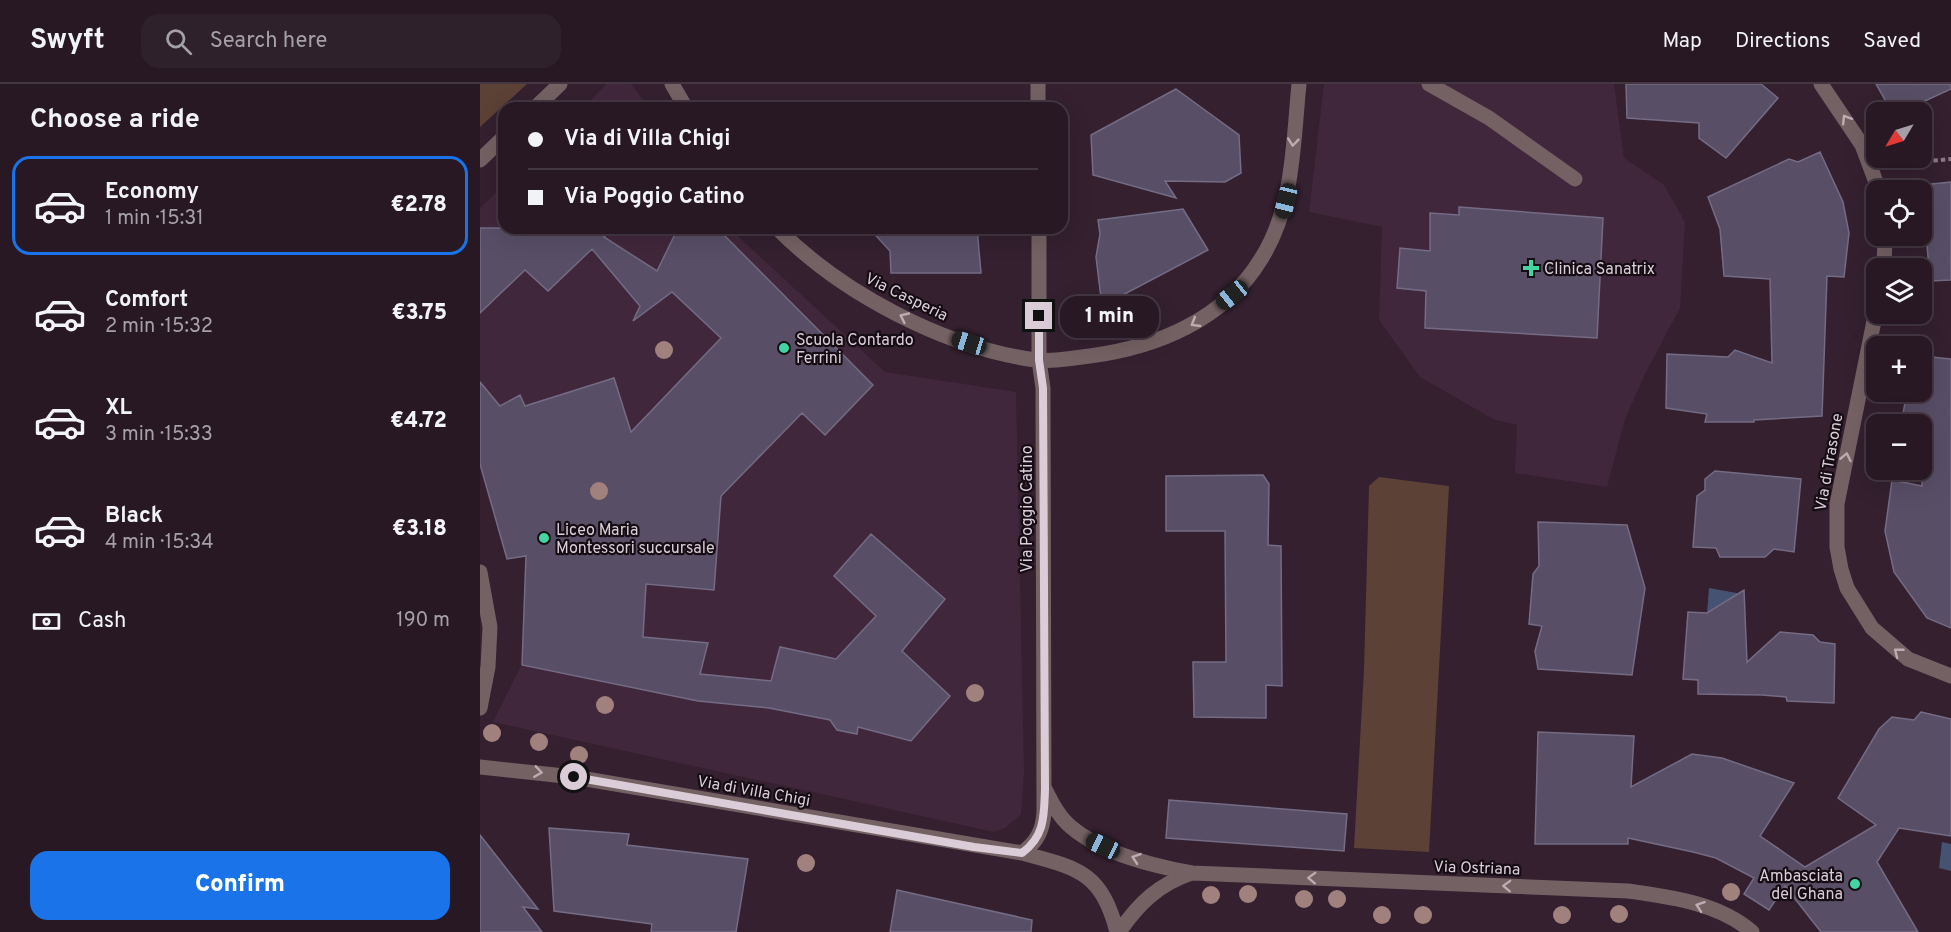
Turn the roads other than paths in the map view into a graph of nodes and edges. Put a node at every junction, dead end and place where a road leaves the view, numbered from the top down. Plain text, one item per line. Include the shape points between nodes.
1 (560, 84) edge
2 (672, 84) edge
3 (1038, 84) edge
4 (1299, 84) edge
5 (1429, 84) edge
6 (1821, 84) edge
7 (541, 102) edge
8 (682, 102) edge
9 (1038, 102) edge
10 (498, 143) edge
11 (480, 160) edge
12 (1575, 179) dead end
13 (1876, 180) edge
14 (783, 234) edge
15 (1039, 234) edge
16 (1873, 324) edge
17 (1039, 360) junction
18 (480, 573) edge
19 (1951, 676) edge
20 (480, 708) edge
21 (480, 767) edge
22 (1045, 789) junction
23 (1022, 853) junction
24 (1192, 873) junction
25 (1118, 932) edge
26 (1752, 932) edge

1 - 7 street
2 - 8 street
3 - 9 street
4 -> 17 street via 1283,214 1267,250 1247,280 1201,320 1149,345 1108,354
5 - 12 street via 1489,118
13 -> 6 street via 1850,124
10 - 11 street
17 -> 14 street, Via Casperia via 952,337 893,312 843,283
15 - 17 street, Via Poggio Catino
19 -> 16 street, Via di Trasone via 1908,659 1872,628 1847,588 1841,569 1837,504
17 - 22 street, Via Poggio Catino via 1043,388
18 - 20 street via 490,627
21 -> 23 street, Via di Villa Chigi via 574,777
22 - 23 street via 1041,831
24 -> 22 street via 1160,867 1092,841 1067,823
23 - 25 street, Via di Villa Chigi via 1066,865 1092,880
24 - 25 street via 1151,893
26 -> 24 street, Via Ostriana via 1732,918 1688,902 1628,891

